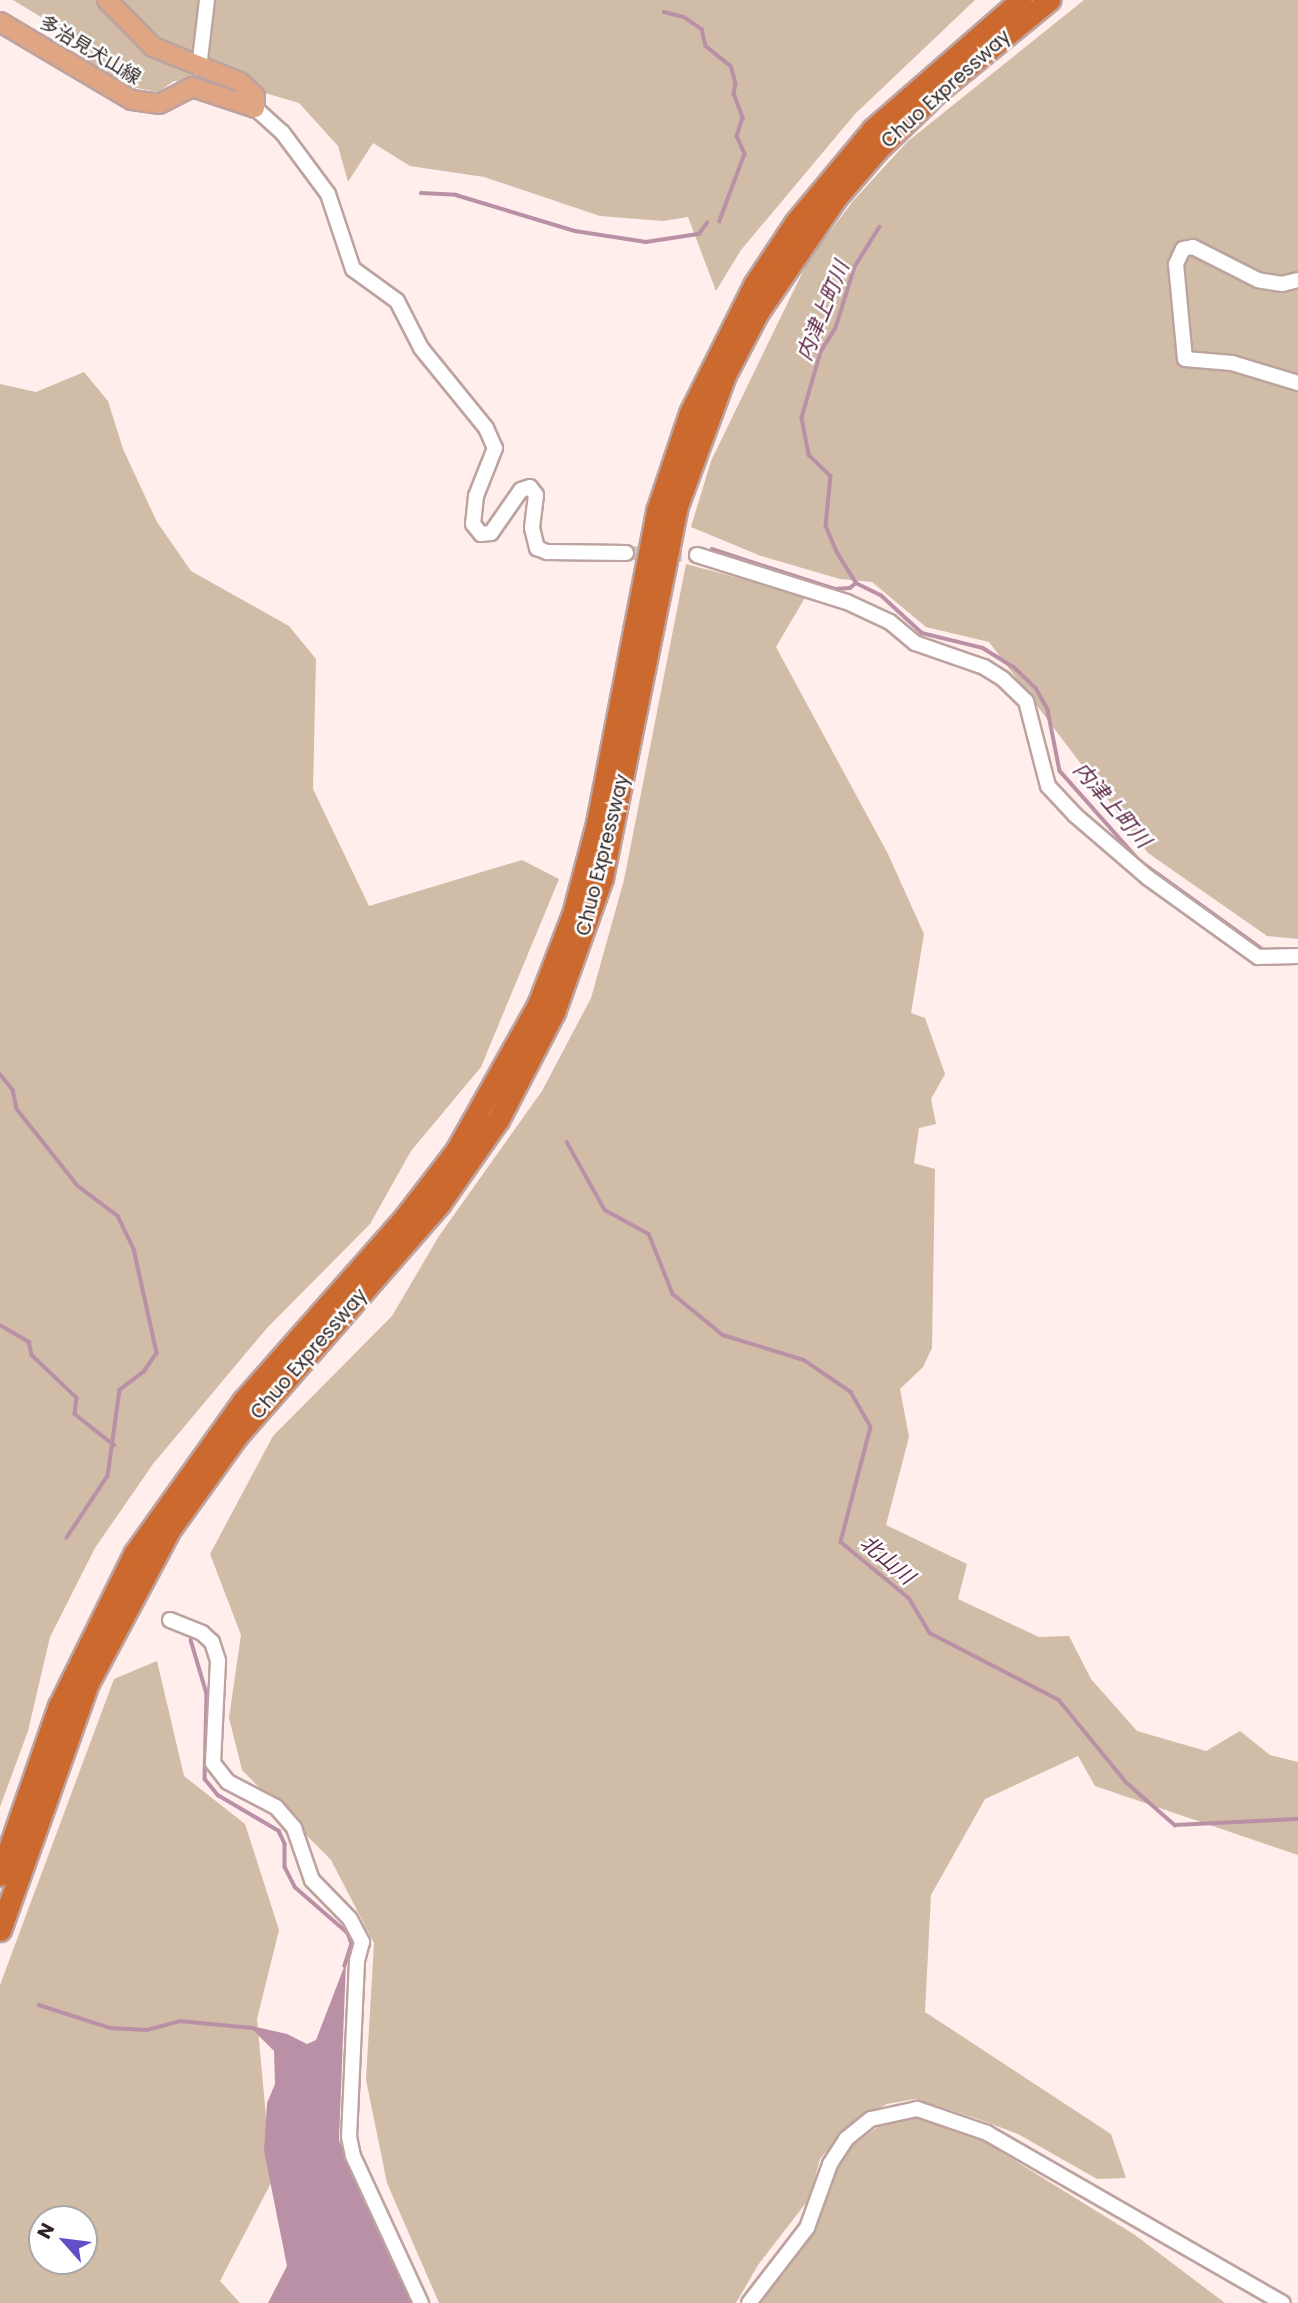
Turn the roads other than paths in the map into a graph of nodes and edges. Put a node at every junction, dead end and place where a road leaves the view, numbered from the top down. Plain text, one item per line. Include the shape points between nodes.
1 (107, 0) edge
2 (207, 0) edge
3 (1021, 0) edge
4 (1049, 0) edge
5 (0, 22) edge
6 (199, 68) junction
7 (255, 107) junction
8 (1298, 280) edge
9 (1298, 383) edge
10 (626, 553) tunnel mouth
11 (696, 555) tunnel mouth
12 (1298, 956) edge
13 (170, 1620) dead end
14 (0, 1875) edge
15 (0, 1930) edge
16 (421, 2303) edge
17 (749, 2303) edge
18 (1283, 2303) edge

1 - 6 main road, 多治見犬山線 via 153,47
2 - 6 street
3 - 14 highway, Chuo Expressway via 873,129 795,223 754,285 690,413 657,511 594,836 573,914 538,1005 483,1110 450,1160 243,1401 134,1554 59,1706
4 - 15 highway, Chuo Expressway via 938,91 877,150 835,199 758,312 725,375 677,506 602,878 554,1012 498,1120 440,1203 236,1437 170,1529 87,1685
5 - 7 main road, 多治見犬山線 via 132,100 159,104 192,87
6 - 7 main road, 多治見犬山線 via 240,82 255,96
7 - 10 street via 282,132 328,194 353,270 397,301 421,348 486,428 495,448 477,496 473,524 481,534 491,533 521,490 530,487 536,495 532,528 537,548
8 - 9 street via 1282,284 1258,280 1193,247 1183,249 1176,264 1185,359 1232,363
11 - 12 street via 847,602 890,622 915,643 984,667 1003,679 1026,701 1048,786 1075,815 1147,877 1258,957
13 - 16 street via 202,1633 212,1642 218,1661 213,1763 228,1782 276,1807 294,1828 312,1880 351,1919 362,1942 357,1961 349,2137 353,2156
17 - 18 street via 807,2228 830,2164 846,2139 871,2119 917,2109 986,2133

